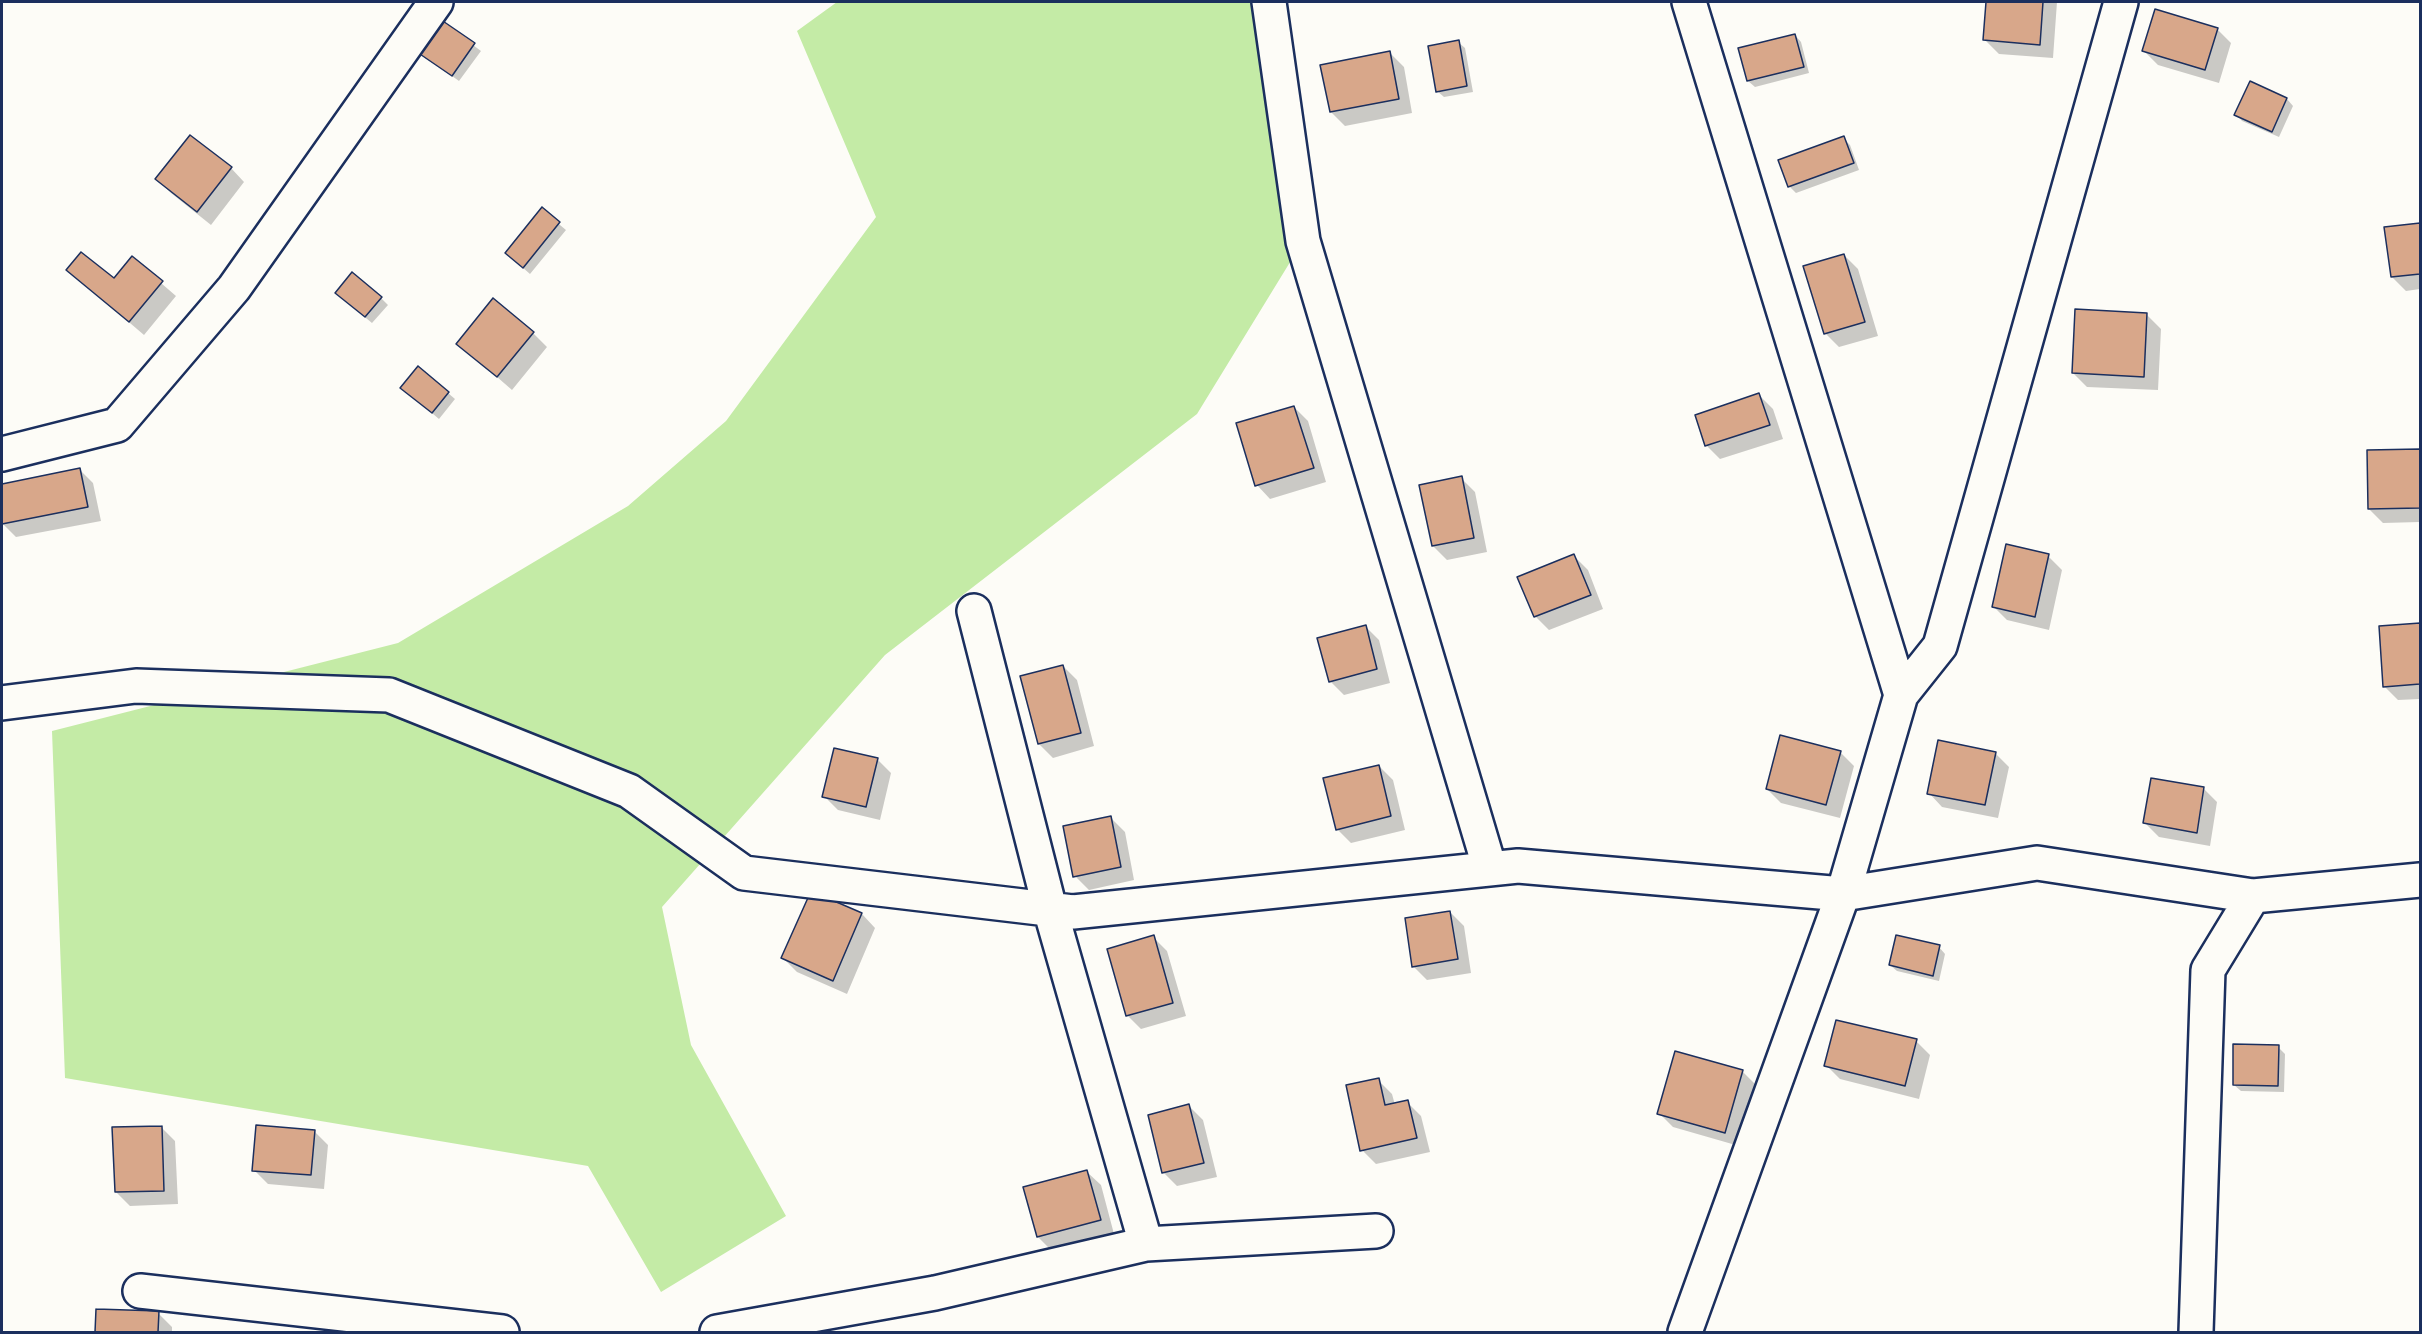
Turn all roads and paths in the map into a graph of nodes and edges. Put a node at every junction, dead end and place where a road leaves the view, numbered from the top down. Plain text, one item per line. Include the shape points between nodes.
1 (436, 2) edge
2 (1269, 2) edge
3 (1689, 2) edge
4 (2121, 2) edge
5 (2, 454) edge
6 (974, 611) dead end
7 (1901, 695) junction
8 (2, 703) edge
9 (1490, 869) junction
10 (2421, 880) edge
11 (1843, 894) junction
12 (2253, 896) junction
13 (1050, 909) junction
14 (1376, 1231) dead end
15 (1146, 1244) junction
16 (140, 1291) dead end
17 (502, 1332) edge
18 (717, 1332) edge
19 (1685, 1332) edge
20 (2196, 1332) edge

1 - 5 street via 234,288 117,425
2 - 9 street via 1303,240
3 - 7 street
4 - 7 street via 1940,646
6 - 13 street
7 - 11 street
8 - 13 street via 136,686 389,695 629,791 744,873
9 - 11 street via 1518,866
9 - 13 street via 1073,912
10 - 12 street
11 - 12 street via 2037,863
11 - 19 street
12 - 20 street via 2208,970
13 - 15 street
14 - 15 street
15 - 18 street via 935,1293
16 - 17 street

